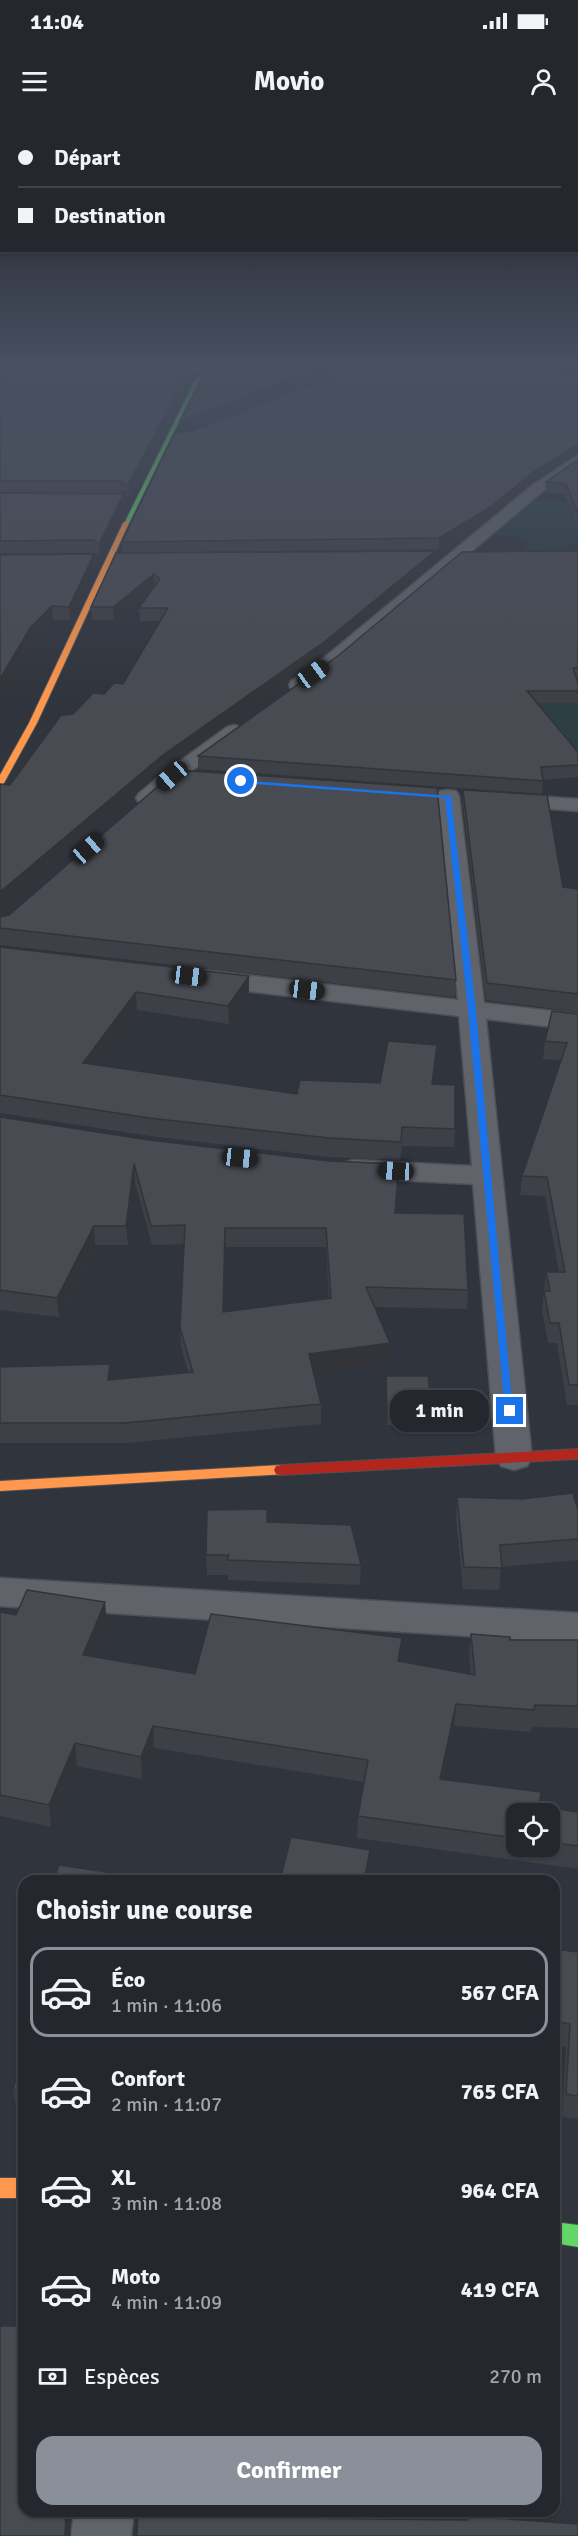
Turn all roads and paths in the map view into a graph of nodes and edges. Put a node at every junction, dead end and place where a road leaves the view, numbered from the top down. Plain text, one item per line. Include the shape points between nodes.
1 (148, 477) edge
2 (553, 477) edge
3 (112, 519) edge
4 (457, 556) junction
5 (479, 556) edge
6 (434, 557) edge
7 (89, 570) edge
8 (284, 695) edge
9 (247, 722) edge
10 (172, 776) junction
11 (206, 779) edge
12 (0, 783) edge
13 (578, 805) edge
14 (136, 807) edge
15 (177, 975) edge
16 (472, 1010) junction
17 (578, 1022) edge
18 (329, 1168) edge
19 (487, 1176) junction
20 (578, 1454) edge
21 (514, 1458) junction
22 (0, 1486) edge
23 (0, 1592) edge
24 (578, 1628) edge
25 (0, 2188) edge
26 (18, 2188) edge
27 (560, 2234) edge
28 (578, 2236) edge
29 (103, 2517) edge
30 (101, 2536) edge

1 - 12 street via 136,499 117,558
2 - 4 street
3 - 7 street
4 - 5 street
4 - 6 street
4 - 8 street
9 - 10 street
10 - 11 street
10 - 14 street
13 - 16 street via 457,797
15 - 16 street
16 - 17 street
16 - 19 street
18 - 19 street
19 - 21 street
20 - 21 street
21 - 22 street
23 - 24 street
25 - 26 street
27 - 28 street
29 - 30 street

